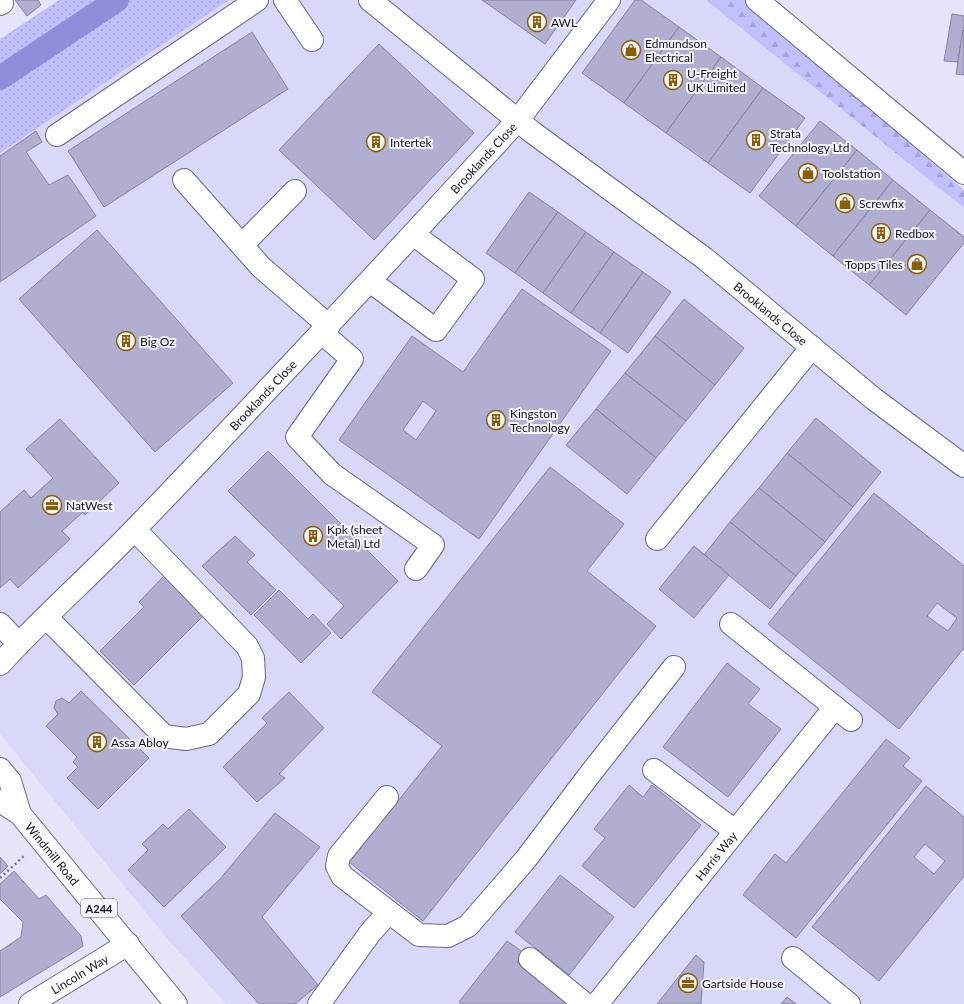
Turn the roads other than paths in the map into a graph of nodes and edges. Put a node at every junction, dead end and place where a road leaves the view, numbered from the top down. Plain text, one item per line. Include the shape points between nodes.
1 (257, 0) edge
2 (286, 0) edge
3 (370, 0) edge
4 (609, 0) edge
5 (757, 0) edge
6 (312, 40) dead end
7 (518, 120) junction
8 (903, 122) junction
9 (57, 135) dead end
10 (964, 151) edge
11 (964, 172) edge
12 (184, 180) dead end
13 (294, 191) dead end
14 (413, 234) junction
15 (242, 245) junction
16 (370, 281) junction
17 (325, 329) junction
18 (812, 347) junction
19 (964, 466) edge
20 (134, 530) junction
21 (657, 539) dead end
22 (416, 569) dead end
23 (46, 616) junction
24 (0, 624) edge
25 (731, 624) dead end
26 (19, 644) junction
27 (0, 664) edge
28 (674, 667) dead end
29 (0, 769) edge
30 (654, 770) dead end
31 (387, 797) dead end
32 (0, 801) edge
33 (20, 814) junction
34 (735, 831) junction
35 (389, 912) junction
36 (128, 944) junction
37 (793, 958) dead end
38 (530, 960) dead end
39 (30, 1004) edge
40 (176, 1004) edge
41 (319, 1004) edge
42 (585, 1004) edge
43 (597, 1004) edge
44 (849, 1004) edge

1 - 9 street
2 - 6 street
3 - 7 street, Brooklands Close
4 - 7 street, Brooklands Close
5 - 8 street
7 - 14 street, Brooklands Close
7 - 18 street, Brooklands Close via 704,258
8 - 10 street via 922,125 956,151
8 - 11 street
12 - 15 street
13 - 15 street
14 - 16 street, Brooklands Close
14 - 16 street via 473,279 436,330
15 - 17 street
16 - 17 street, Brooklands Close
17 - 20 street, Brooklands Close
17 - 22 street via 352,359 297,437 332,474 433,545
18 - 19 street, Brooklands Close via 874,399
18 - 21 street
20 - 23 street, Brooklands Close
20 - 23 street via 247,646 254,658 254,677 250,694 209,734 186,739 164,736
23 - 26 street, Brooklands Close
24 - 26 street
25 - 34 street, Harris Way via 843,714
26 - 27 street, Brooklands Close
28 - 35 street via 526,859 468,926 448,936 419,935
29 - 33 street, Windmill Road / A244 via 10,781
30 - 34 street
31 - 35 street via 339,856 337,866 342,876
32 - 33 street, Windmill Road / A244
33 - 36 street, Windmill Road / A244
34 - 43 street, Harris Way
35 - 41 street via 370,933
36 - 39 street, Lincoln Way
36 - 40 street, Windmill Road / A244
37 - 44 street
38 - 42 street

